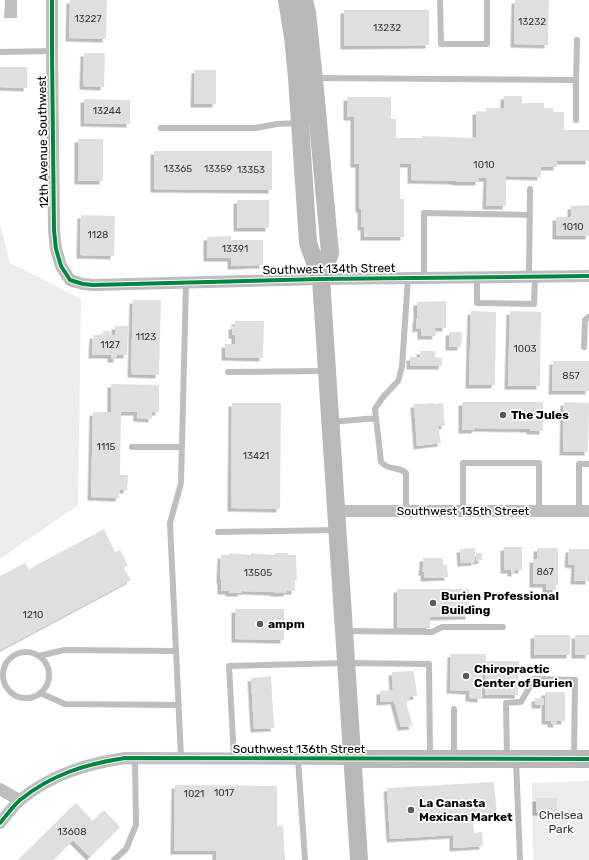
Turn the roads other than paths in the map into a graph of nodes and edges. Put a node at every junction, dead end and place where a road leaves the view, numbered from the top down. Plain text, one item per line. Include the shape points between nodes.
1 (52, 0) edge
2 (287, 0) edge
3 (304, 0) edge
4 (440, 0) edge
5 (487, 0) edge
6 (577, 40) dead end
7 (52, 51) junction
8 (0, 52) edge
9 (314, 78) junction
10 (576, 80) junction
11 (576, 120) dead end
12 (300, 123) junction
13 (161, 128) dead end
14 (530, 189) dead end
15 (530, 215) junction
16 (589, 276) edge
17 (424, 277) junction
18 (477, 277) junction
19 (532, 277) junction
20 (320, 278) junction
21 (408, 278) junction
22 (70, 280) joint
23 (186, 283) junction
24 (589, 317) edge
25 (584, 347) dead end
26 (327, 370) junction
27 (228, 372) dead end
28 (376, 418) junction
29 (330, 422) junction
30 (132, 447) dead end
31 (182, 447) junction
32 (589, 464) edge
33 (336, 511) junction
34 (406, 511) junction
35 (463, 511) junction
36 (539, 511) junction
37 (584, 511) edge
38 (337, 530) junction
39 (218, 532) dead end
40 (503, 627) dead end
41 (344, 631) junction
42 (175, 651) junction
43 (39, 656) junction
44 (346, 663) junction
45 (40, 693) junction
46 (179, 705) junction
47 (454, 709) dead end
48 (135, 758) junction
49 (181, 758) junction
50 (234, 758) junction
51 (454, 758) junction
52 (298, 759) junction
53 (352, 759) junction
54 (430, 759) junction
55 (512, 759) junction
56 (582, 759) edge
57 (0, 789) edge
58 (19, 800) junction
59 (0, 823) edge
60 (114, 860) edge
61 (305, 860) edge
62 (359, 860) edge
63 (520, 860) edge

1 - 7 street, 12th Avenue Southwest
2 - 12 main road via 293,37
3 - 9 main road
4 - 5 lane via 441,44 487,44
6 - 10 lane
7 - 8 lane
7 - 22 street, 12th Avenue Southwest via 56,249 61,266
9 - 10 lane
9 - 20 main road via 330,253
10 - 11 lane
12 - 13 lane via 255,128
12 - 20 main road via 308,243
14 - 15 lane
15 - 17 lane via 424,214
15 - 19 lane
16 - 19 street, Southwest 134th Street
17 - 18 street, Southwest 134th Street
17 - 21 street, Southwest 134th Street
18 - 19 street, Southwest 134th Street
18 - 19 lane via 477,303 534,304
20 - 21 street, Southwest 134th Street
20 - 23 street, Southwest 134th Street
20 - 26 main road
21 - 28 lane via 402,367 398,381 375,409
22 - 23 street, Southwest 134th Street via 93,285
23 - 31 lane
24 - 25 lane via 585,320
26 - 27 lane
26 - 29 main road
28 - 29 lane
28 - 34 lane via 381,462 387,468 401,469 406,473
29 - 33 main road
30 - 31 lane
31 - 42 lane via 181,483 170,523
32 - 37 lane via 579,464
33 - 34 street, Southwest 135th Street
33 - 38 main road
34 - 35 street, Southwest 135th Street
35 - 36 street, Southwest 135th Street
35 - 36 lane via 463,463 539,463
36 - 37 street, Southwest 135th Street
38 - 39 lane
38 - 41 main road
40 - 41 lane via 442,627 432,632
41 - 44 main road
42 - 43 lane via 64,650
42 - 46 lane
43 - 45 lane via 48,667 49,674 45,688
43 - 45 lane via 26,652 12,657 4,668 4,676 5,683 13,694 27,698
44 - 50 lane via 230,666
44 - 53 main road
44 - 54 lane via 429,664
45 - 46 lane via 65,704
46 - 49 lane
47 - 51 lane
48 - 49 street, Southwest 136th Street
48 - 58 street, Southwest 136th Street via 99,762 73,770 48,780
48 - 60 lane via 136,825 126,849
49 - 50 street, Southwest 136th Street
50 - 52 street, Southwest 136th Street
51 - 54 main road, Southwest 136th Street
51 - 55 main road, Southwest 136th Street
52 - 53 street, Southwest 136th Street
52 - 61 lane
53 - 54 main road, Southwest 136th Street
53 - 62 main road
55 - 56 main road, Southwest 136th Street
55 - 56 lane via 506,703 521,702 534,679 575,680
55 - 63 lane
57 - 58 street
58 - 59 street

